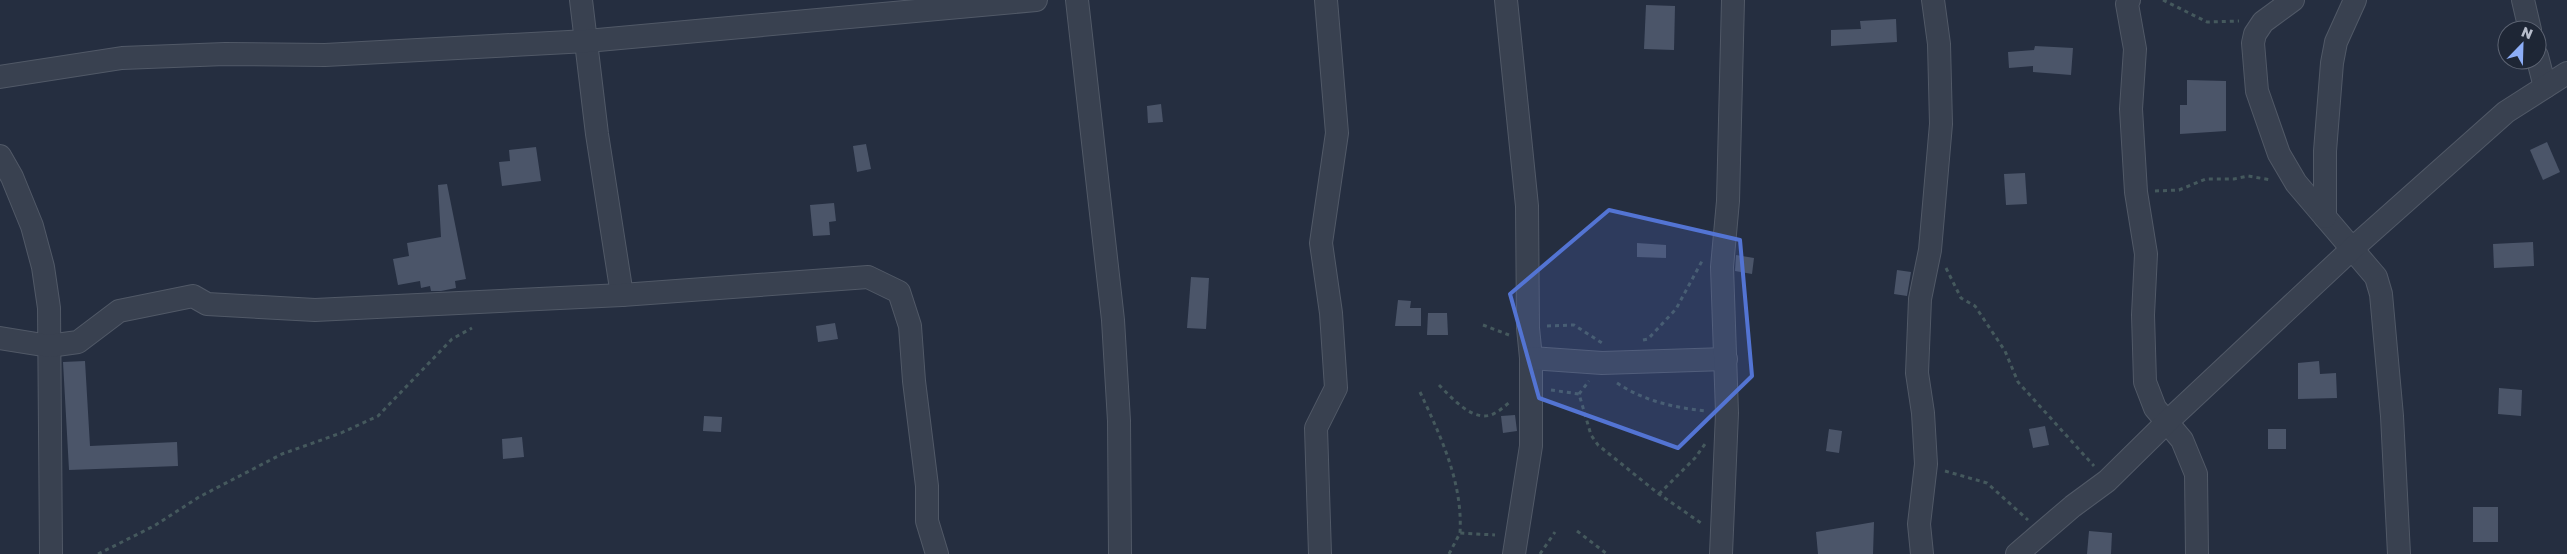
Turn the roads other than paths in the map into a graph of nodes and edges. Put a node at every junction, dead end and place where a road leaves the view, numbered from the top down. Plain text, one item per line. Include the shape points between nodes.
1 (581, 0) edge
2 (1036, 0) edge
3 (1077, 0) edge
4 (1326, 0) edge
5 (1506, 0) edge
6 (1733, 0) edge
7 (1933, 0) edge
8 (2129, 0) edge
9 (2293, 0) edge
10 (2355, 0) edge
11 (2523, 0) edge
12 (2528, 20) edge
13 (587, 41) junction
14 (2541, 70) edge
15 (2567, 73) edge
16 (0, 77) edge
17 (2545, 87) junction
18 (0, 156) edge
19 (2325, 218) junction
20 (2353, 248) junction
21 (622, 295) junction
22 (0, 338) edge
23 (49, 346) junction
24 (1531, 358) junction
25 (1726, 359) junction
26 (2167, 422) junction
27 (51, 554) edge
28 (936, 554) edge
29 (1120, 554) edge
30 (1320, 554) edge
31 (1514, 554) edge
32 (1721, 554) edge
33 (1922, 554) edge
34 (2017, 554) edge
35 (2196, 554) edge
36 (2399, 554) edge

1 - 13 street
2 - 13 street
3 - 29 street via 1113,320 1119,421
4 - 30 street via 1337,133 1321,243 1331,313 1336,388 1316,428
5 - 24 street via 1527,206 1519,332
6 - 25 street via 1729,171 1722,267
7 - 33 street via 1939,44 1941,124 1930,250 1920,299 1917,373 1926,464 1919,524
8 - 26 street via 2135,49 2131,109 2136,192 2146,254 2143,315 2145,382 2155,408
9 - 19 street via 2263,22 2255,34 2257,91 2279,154 2296,183
10 - 19 street via 2336,42 2332,63 2325,151
11 - 12 street
13 - 16 street via 325,55 122,58
13 - 21 street via 597,134
14 - 17 street
15 - 17 street
17 - 20 street via 2506,112
18 - 23 street via 32,226 43,267 49,308
19 - 20 street
20 - 26 street
20 - 36 street via 2376,276 2382,294
21 - 23 street via 315,310 207,304 193,296 119,311 78,342
21 - 28 street via 868,277 899,292 910,326 928,486 927,521
22 - 23 street
23 - 27 street
24 - 25 street via 1602,363
24 - 31 street via 1530,446
25 - 32 street via 1728,413
26 - 34 street via 2107,481
26 - 35 street via 2182,440 2196,474

